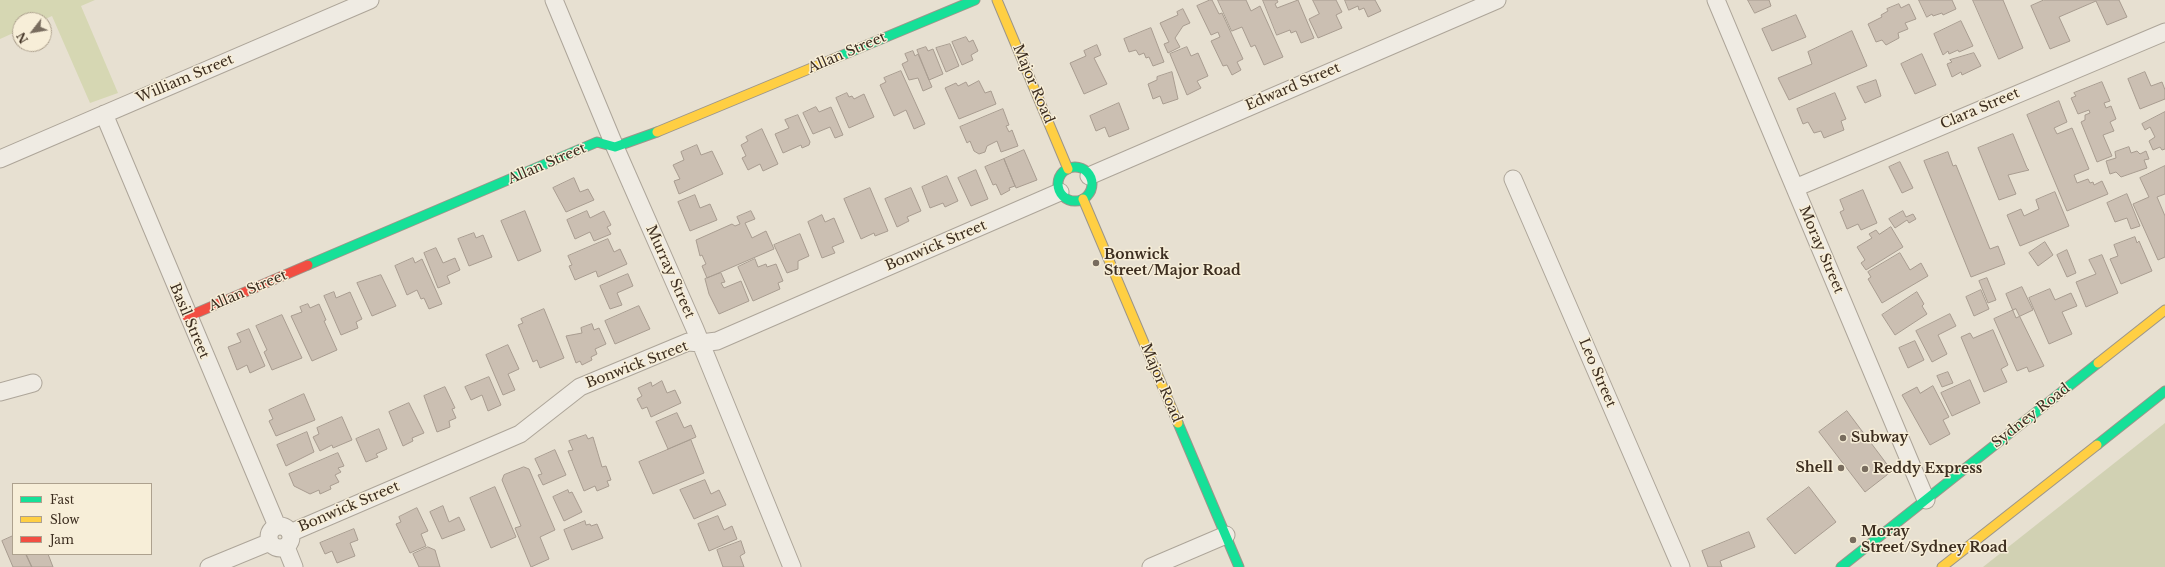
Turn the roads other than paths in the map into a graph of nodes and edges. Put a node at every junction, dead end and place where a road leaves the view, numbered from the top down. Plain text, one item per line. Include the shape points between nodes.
1 (370, 0) edge
2 (554, 0) edge
3 (975, 0) edge
4 (997, 0) edge
5 (1497, 0) edge
6 (1716, 0) edge
7 (2165, 32) edge
8 (104, 114) junction
9 (615, 147) junction
10 (0, 159) edge
11 (1068, 169) junction
12 (1089, 176) junction
13 (1513, 179) dead end
14 (1795, 188) junction
15 (1060, 192) junction
16 (1083, 198) junction
17 (2165, 310) edge
18 (187, 317) junction
19 (701, 343) junction
20 (32, 383) dead end
21 (2165, 391) edge
22 (0, 392) edge
23 (1926, 500) junction
24 (1226, 535) junction
25 (281, 537) junction
26 (209, 567) edge
27 (294, 567) edge
28 (792, 567) edge
29 (1151, 567) edge
30 (1239, 567) edge
31 (1681, 567) edge
32 (1841, 567) edge
33 (1942, 567) edge

1 - 8 street, William Street
2 - 9 street, Murray Street
3 - 9 main road, Allan Street via 633,142
4 - 11 main road, Major Road
5 - 12 street, Edward Street
6 - 14 street, Moray Street
7 - 14 street, Clara Street
8 - 10 street, William Street
8 - 18 street, Basil Street
9 - 18 main road, Allan Street via 597,142
9 - 19 street, Murray Street
11 - 12 main road via 1078,168
11 - 15 main road via 1059,179
12 - 16 main road via 1091,186
13 - 31 street, Leo Street
14 - 23 street, Moray Street
15 - 16 main road via 1073,201
15 - 19 street, Bonwick Street via 717,341
16 - 24 main road, Major Road
17 - 23 main road, Sydney Road
18 - 25 street, Basil Street
19 - 25 street, Bonwick Street via 688,342 580,387 520,434
19 - 28 street, Murray Street
20 - 22 street
21 - 33 main road
23 - 32 main road, Sydney Road
24 - 29 street
24 - 30 main road, Major Road
25 - 26 street, Bonwick Street
25 - 27 street, Basil Street

